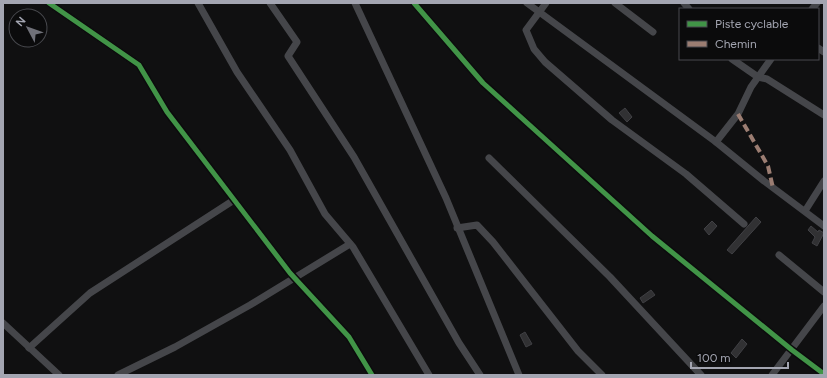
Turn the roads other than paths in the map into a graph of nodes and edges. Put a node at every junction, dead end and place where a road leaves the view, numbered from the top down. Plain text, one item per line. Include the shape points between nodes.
1 (49, 3) edge
2 (198, 3) edge
3 (270, 3) edge
4 (355, 3) edge
5 (414, 3) edge
6 (527, 3) edge
7 (546, 3) edge
8 (615, 3) edge
9 (539, 13) junction
10 (653, 32) dead end
11 (733, 60) edge
12 (771, 60) edge
13 (758, 77) junction
14 (824, 115) edge
15 (716, 142) junction
16 (489, 158) dead end
17 (824, 181) edge
18 (234, 200) junction
19 (805, 211) junction
20 (744, 224) dead end
21 (824, 226) edge
22 (457, 228) junction
23 (350, 244) junction
24 (779, 255) dead end
25 (294, 277) junction
26 (824, 292) edge
27 (824, 306) edge
28 (3, 323) edge
29 (29, 348) junction
30 (792, 350) junction
31 (824, 374) edge
32 (59, 375) edge
33 (118, 375) edge
34 (372, 375) edge
35 (429, 375) edge
36 (480, 375) edge
37 (519, 375) edge
38 (602, 375) edge
39 (701, 375) edge
40 (772, 375) edge

1 - 18 street via 139,65 167,112
2 - 23 street via 236,72 290,150 325,214
3 - 36 street via 297,42 288,56 354,157 459,343
4 - 22 street via 446,198
5 - 30 street via 483,84 652,236
6 - 9 street
7 - 9 street
8 - 10 street
9 - 15 street
9 - 20 street via 526,30 534,49 545,62 612,120 686,174
11 - 13 street
12 - 13 street
13 - 14 street via 767,79
13 - 15 street via 738,114
15 - 19 street
16 - 39 street via 610,277
17 - 19 street
18 - 25 street
18 - 29 street via 90,294
19 - 21 street
22 - 37 street
22 - 38 street via 477,225 578,351
23 - 25 street
23 - 35 street
24 - 26 street
25 - 33 street via 182,343
25 - 34 street via 349,337
27 - 30 street
28 - 29 street
29 - 32 street
30 - 31 street
30 - 40 street

